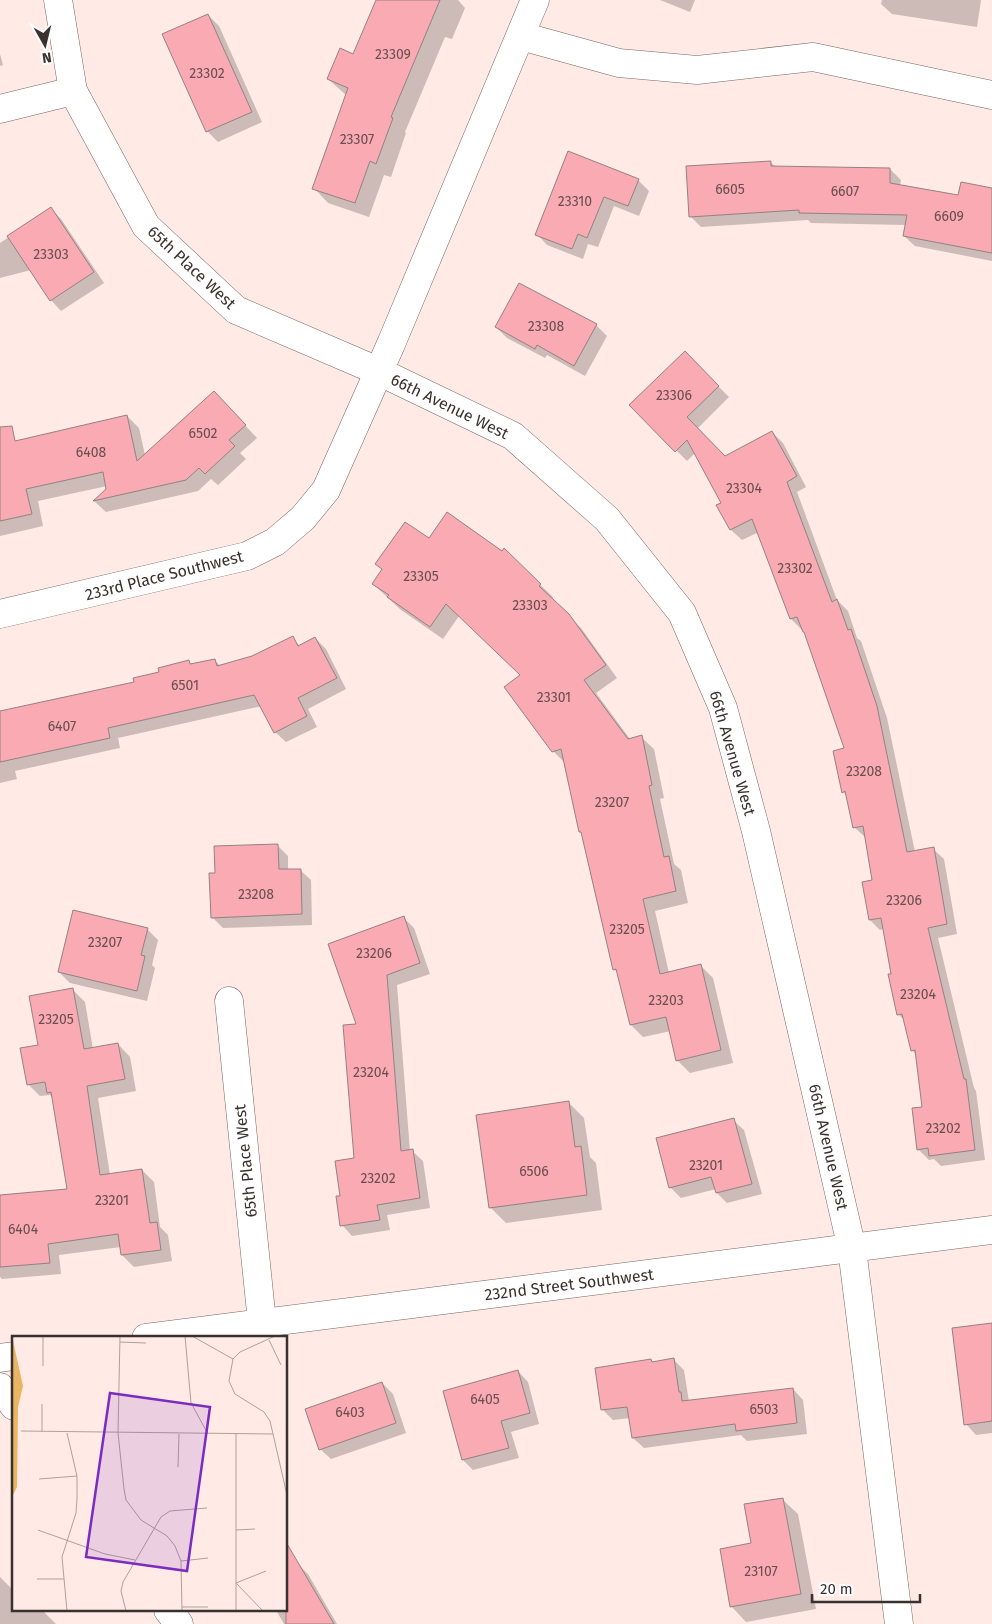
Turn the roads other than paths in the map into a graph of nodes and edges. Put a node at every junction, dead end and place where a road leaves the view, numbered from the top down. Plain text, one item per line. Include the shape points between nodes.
1 (58, 0) edge
2 (535, 0) edge
3 (521, 36) junction
4 (73, 91) junction
5 (992, 95) edge
6 (0, 109) edge
7 (378, 371) junction
8 (0, 614) edge
9 (228, 1001) dead end
10 (992, 1230) edge
11 (852, 1249) junction
12 (262, 1322) junction
13 (160, 1336) edge
14 (0, 1387) edge
15 (12, 1403) edge
16 (170, 1612) edge
17 (179, 1624) edge
18 (899, 1624) edge

1 - 4 street, 65th Place West
2 - 3 street, 66th Avenue West
3 - 5 street via 619,63 697,70 813,57
3 - 7 street, 66th Avenue West
4 - 6 street
4 - 7 street, 65th Place West via 146,226 236,310
7 - 8 street, 233rd Place Southwest via 326,490 303,518 275,542 247,556 218,564
7 - 11 street, 66th Avenue West via 513,436 607,519 682,613 723,708 756,831
9 - 12 street, 65th Place West
10 - 11 street, 232nd Street Southwest
11 - 12 street, 232nd Street Southwest
11 - 18 street, 66th Avenue West
12 - 13 street, 232nd Street Southwest
14 - 15 street
16 - 17 street

